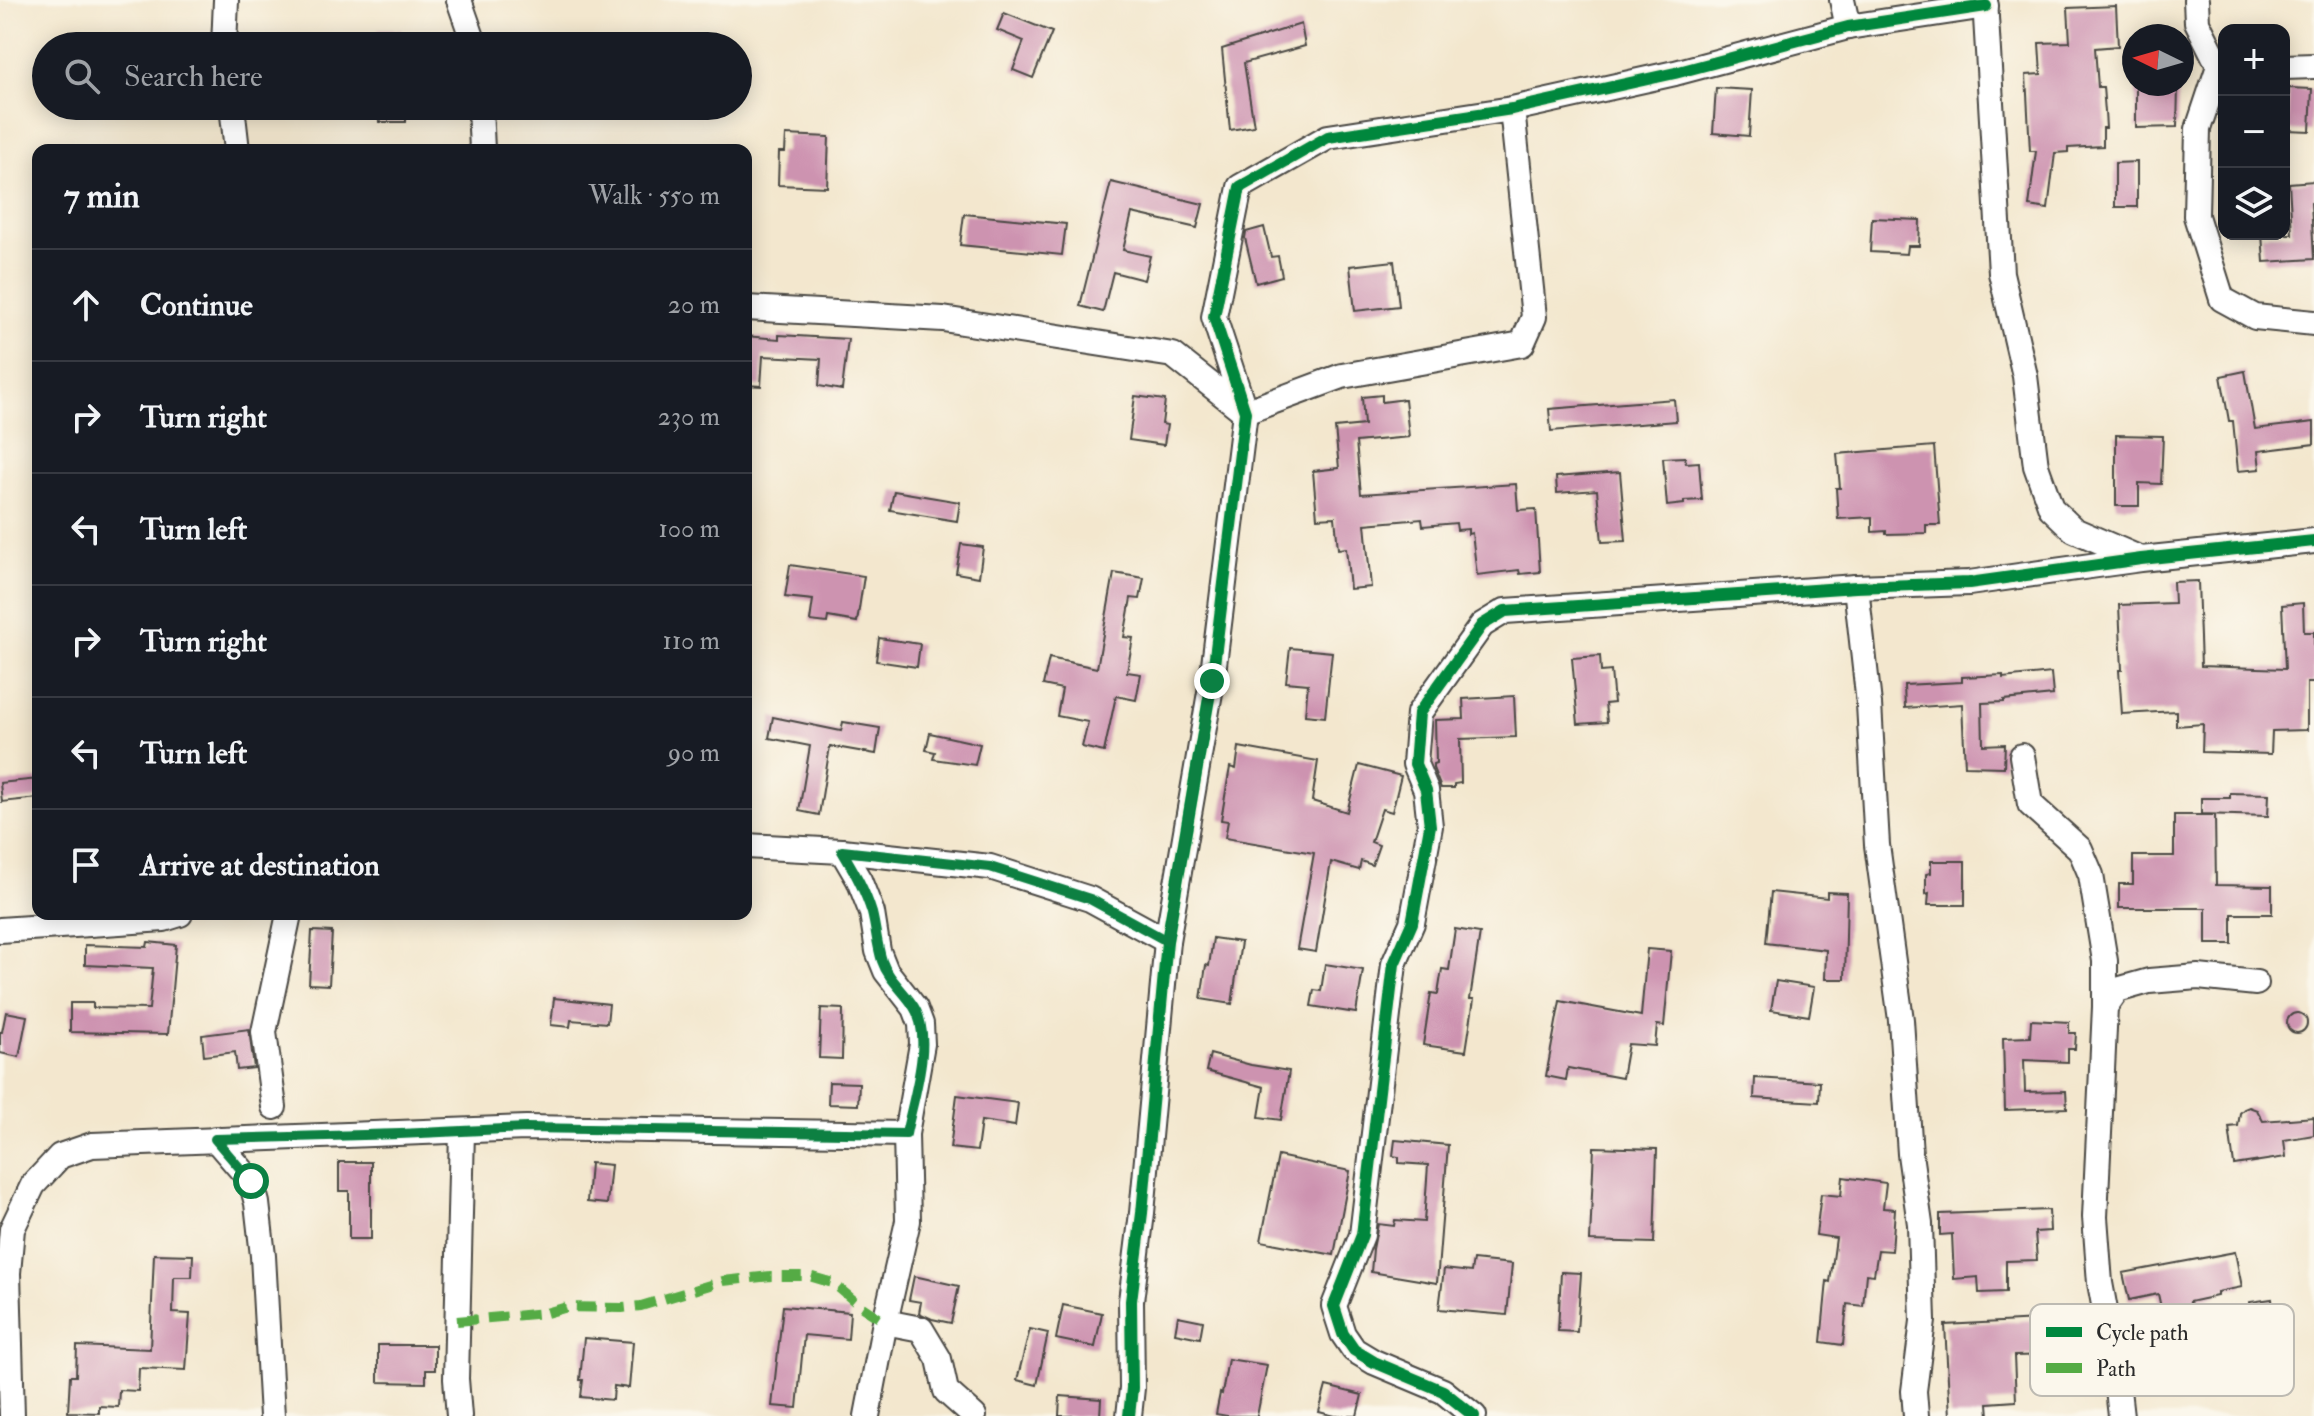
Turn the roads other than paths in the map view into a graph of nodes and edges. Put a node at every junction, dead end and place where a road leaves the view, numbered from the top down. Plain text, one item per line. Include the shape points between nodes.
1 (226, 0) edge
2 (459, 0) edge
3 (1842, 0) edge
4 (2196, 0) edge
5 (1986, 3) edge
6 (1848, 27) junction
7 (225, 32) edge
8 (470, 32) edge
9 (2218, 60) edge
10 (2314, 66) edge
11 (2290, 67) edge
12 (2218, 74) edge
13 (1512, 109) junction
14 (234, 120) edge
15 (481, 120) edge
16 (236, 144) edge
17 (482, 144) edge
18 (752, 308) edge
19 (2314, 323) edge
20 (1245, 412) junction
21 (2314, 541) edge
22 (2141, 559) junction
23 (1856, 587) junction
24 (2022, 756) dead end
25 (752, 846) edge
26 (842, 851) junction
27 (149, 920) edge
28 (288, 920) edge
29 (0, 930) edge
30 (1167, 941) junction
31 (2256, 983) dead end
32 (2105, 1007) junction
33 (274, 1107) dead end
34 (462, 1131) junction
35 (906, 1134) junction
36 (215, 1139) junction
37 (2104, 1304) edge
38 (885, 1322) junction
39 (2119, 1396) edge
40 (12, 1416) edge
41 (272, 1416) edge
42 (459, 1416) edge
43 (867, 1416) edge
44 (974, 1416) edge
45 (1129, 1416) edge
46 (1474, 1416) edge
47 (1916, 1416) edge
48 (2121, 1416) edge

1 - 7 street
2 - 8 street
3 - 6 street
4 - 9 street via 2197,22
5 - 6 street
5 - 22 street via 2001,273 2025,376 2036,466 2051,508 2074,530
6 - 13 street
10 - 11 street
12 - 19 street via 2198,129 2196,216 2222,299 2255,317
13 - 20 street via 1328,137 1240,187 1214,317
13 - 20 street via 1534,317 1522,344 1342,376
14 - 16 street
15 - 17 street
18 - 20 street via 943,319 1173,355
20 - 30 street via 1212,681
21 - 22 street
22 - 23 street via 1969,583
23 - 46 street via 1505,611 1482,625 1419,713 1415,764 1426,790 1430,826 1412,923 1394,964 1362,1235 1334,1306 1354,1350 1443,1391
23 - 47 street via 1877,845 1901,1020 1920,1224 1923,1321
24 - 32 street via 2030,804 2080,849 2091,875 2105,961
25 - 26 street
26 - 30 street via 990,867 1090,899
26 - 35 street via 872,913 886,971 921,1024
27 - 29 street
28 - 33 street via 264,1032
30 - 45 street via 1131,1301
31 - 32 street via 2198,977 2149,981 2117,990
32 - 37 street via 2095,1217
34 - 35 street
34 - 36 street
34 - 42 street
35 - 38 street via 908,1221
36 - 40 street via 92,1145 60,1156 33,1185 12,1229 8,1273
36 - 41 street via 251,1181 257,1203
38 - 43 street
38 - 44 street via 921,1329 939,1359 946,1391
39 - 48 street

